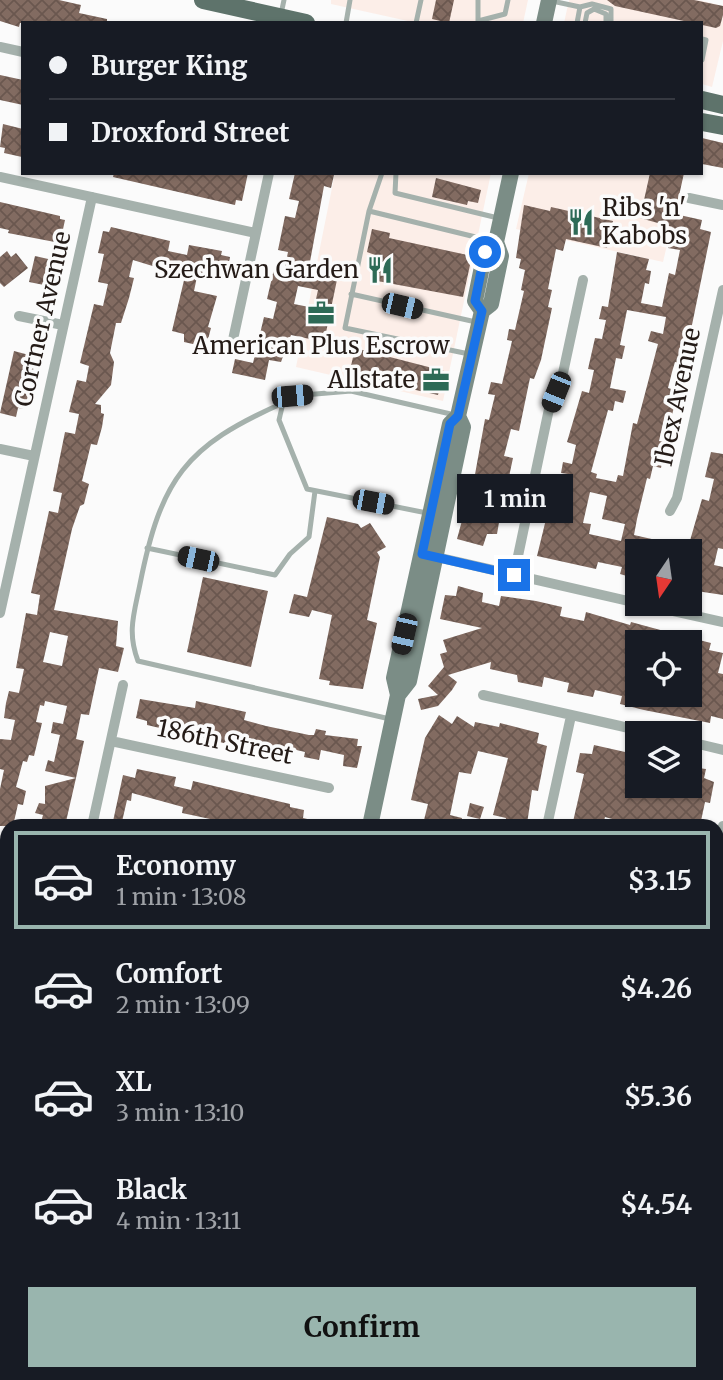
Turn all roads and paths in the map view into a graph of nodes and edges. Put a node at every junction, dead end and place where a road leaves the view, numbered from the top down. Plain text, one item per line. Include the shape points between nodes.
1 (203, 0) edge
2 (350, 0) edge
3 (421, 0) edge
4 (478, 0) edge
5 (508, 0) edge
6 (549, 0) edge
7 (580, 8) junction
8 (283, 9) edge
9 (301, 21) edge
10 (346, 21) edge
11 (416, 21) edge
12 (478, 21) edge
13 (481, 21) edge
14 (544, 21) edge
15 (577, 21) edge
16 (585, 21) edge
17 (608, 21) edge
18 (608, 21) edge
19 (703, 39) edge
20 (0, 47) edge
21 (21, 52) edge
22 (703, 55) edge
23 (703, 100) edge
24 (723, 104) edge
25 (703, 122) edge
26 (723, 127) edge
27 (269, 175) edge
28 (381, 175) edge
29 (396, 175) edge
30 (511, 175) edge
31 (0, 177) edge
32 (92, 197) junction
33 (689, 198) dead end
34 (723, 205) edge
35 (369, 211) junction
36 (502, 219) junction
37 (256, 233) junction
38 (496, 242) junction
39 (583, 280) dead end
40 (723, 290) edge
41 (351, 294) junction
42 (19, 316) dead end
43 (480, 317) junction
44 (63, 325) junction
45 (231, 349) dead end
46 (472, 354) junction
47 (283, 403) junction
48 (458, 416) junction
49 (0, 449) edge
50 (34, 456) junction
51 (315, 491) junction
52 (670, 511) dead end
53 (430, 513) junction
54 (147, 548) junction
55 (429, 555) junction
56 (514, 575) junction
57 (3, 583) edge
58 (625, 600) edge
59 (0, 613) edge
60 (697, 616) edge
61 (723, 622) edge
62 (123, 685) dead end
63 (483, 695) dead end
64 (571, 716) junction
65 (393, 719) junction
66 (625, 727) edge
67 (110, 741) junction
68 (702, 745) edge
69 (723, 750) edge
70 (329, 788) dead end
71 (93, 819) edge
72 (372, 819) edge
73 (549, 819) edge

1 - 8 main road
2 - 10 lane
3 - 11 lane
4 - 12 lane
5 - 13 lane via 505,14
6 - 7 lane
6 - 14 main road
7 - 15 lane
7 - 17 lane via 611,9
8 - 9 main road
16 - 18 lane via 594,9 606,13
19 - 22 lane
20 - 21 street
23 - 24 main road
25 - 26 main road
27 - 37 street
28 - 35 lane
29 - 36 lane via 395,193
30 - 36 main road
31 - 32 street
32 - 37 street
32 - 44 street, Cortner Avenue
33 - 34 street
35 - 38 lane
35 - 41 lane
36 - 38 main road
37 - 45 street
38 - 43 main road via 485,252 475,301
39 - 56 street via 563,373 549,409
40 - 52 street, Ibex Avenue via 677,498
41 - 43 lane
41 - 46 lane via 345,328
42 - 44 street
43 - 46 main road
44 - 50 street, Cortner Avenue
46 - 48 main road
47 - 48 lane via 292,396 351,391
47 - 51 lane via 279,420 302,483
47 - 54 lane via 244,420 194,454 165,495
48 - 53 main road via 450,424
48 - 55 main road via 463,427
49 - 50 street
50 - 57 street, Cortner Avenue
51 - 53 lane
51 - 54 lane via 309,537 275,575
53 - 55 main road
54 - 65 lane via 129,639 138,661
55 - 56 street
55 - 65 main road via 394,678 398,695
56 - 58 street
57 - 59 street, Cortner Avenue
60 - 61 street
62 - 67 street
63 - 64 street
64 - 66 street
64 - 73 street
65 - 72 main road
67 - 70 street, 186th Street
67 - 71 street
68 - 69 street

